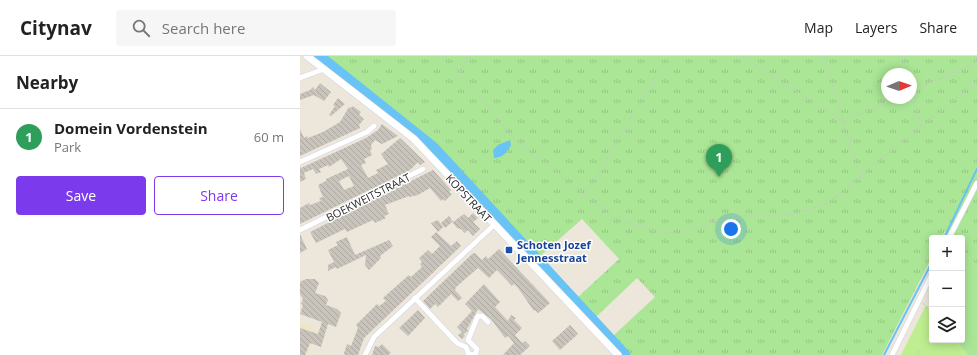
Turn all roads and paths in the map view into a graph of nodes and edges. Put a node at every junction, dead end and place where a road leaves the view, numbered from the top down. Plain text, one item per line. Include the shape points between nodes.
1 (307, 56) edge
2 (446, 56) edge
3 (468, 56) edge
4 (667, 56) edge
5 (742, 56) edge
6 (824, 56) edge
7 (904, 56) edge
8 (977, 62) edge
9 (907, 68) edge
10 (324, 69) junction
11 (460, 74) junction
12 (300, 78) edge
13 (977, 81) edge
14 (917, 89) edge
15 (883, 104) edge
16 (915, 104) edge
17 (843, 122) junction
18 (374, 126) dead end
19 (921, 126) junction
20 (300, 162) edge
21 (423, 169) dead end
22 (860, 177) junction
23 (977, 183) edge
24 (586, 194) junction
25 (494, 225) junction
26 (300, 230) edge
27 (951, 235) edge
28 (929, 280) edge
29 (415, 298) junction
30 (920, 299) junction
31 (929, 310) edge
32 (488, 322) dead end
33 (468, 340) junction
34 (466, 347) junction
35 (918, 350) dead end
36 (922, 353) dead end
37 (365, 355) edge
38 (618, 355) edge
39 (892, 355) edge
40 (920, 355) edge

1 - 10 main road, KOPSTRAAT
2 - 11 path
3 - 11 path
4 - 24 path
5 - 17 path
6 - 17 path
7 - 9 path
8 - 14 path
10 - 12 street
10 - 25 main road, KOPSTRAAT via 414,139
11 - 24 path via 512,137
13 - 19 path
15 - 17 path
16 - 19 path
17 - 22 path
18 - 20 street via 367,132
19 - 22 path
21 - 26 street, BOEKWEITSTRAAT
22 - 24 path via 828,202 815,207 789,215 723,218 681,234 656,232 613,217
23 - 27 street
25 - 29 street
25 - 38 main road, KOPSTRAAT
28 - 30 street
29 - 34 street via 457,343
29 - 37 street via 374,337
30 - 31 path
30 - 39 street
32 - 33 street via 482,316 478,316
33 - 34 street
33 - 34 street via 477,349 476,353 468,353
35 - 40 path
36 - 40 path

